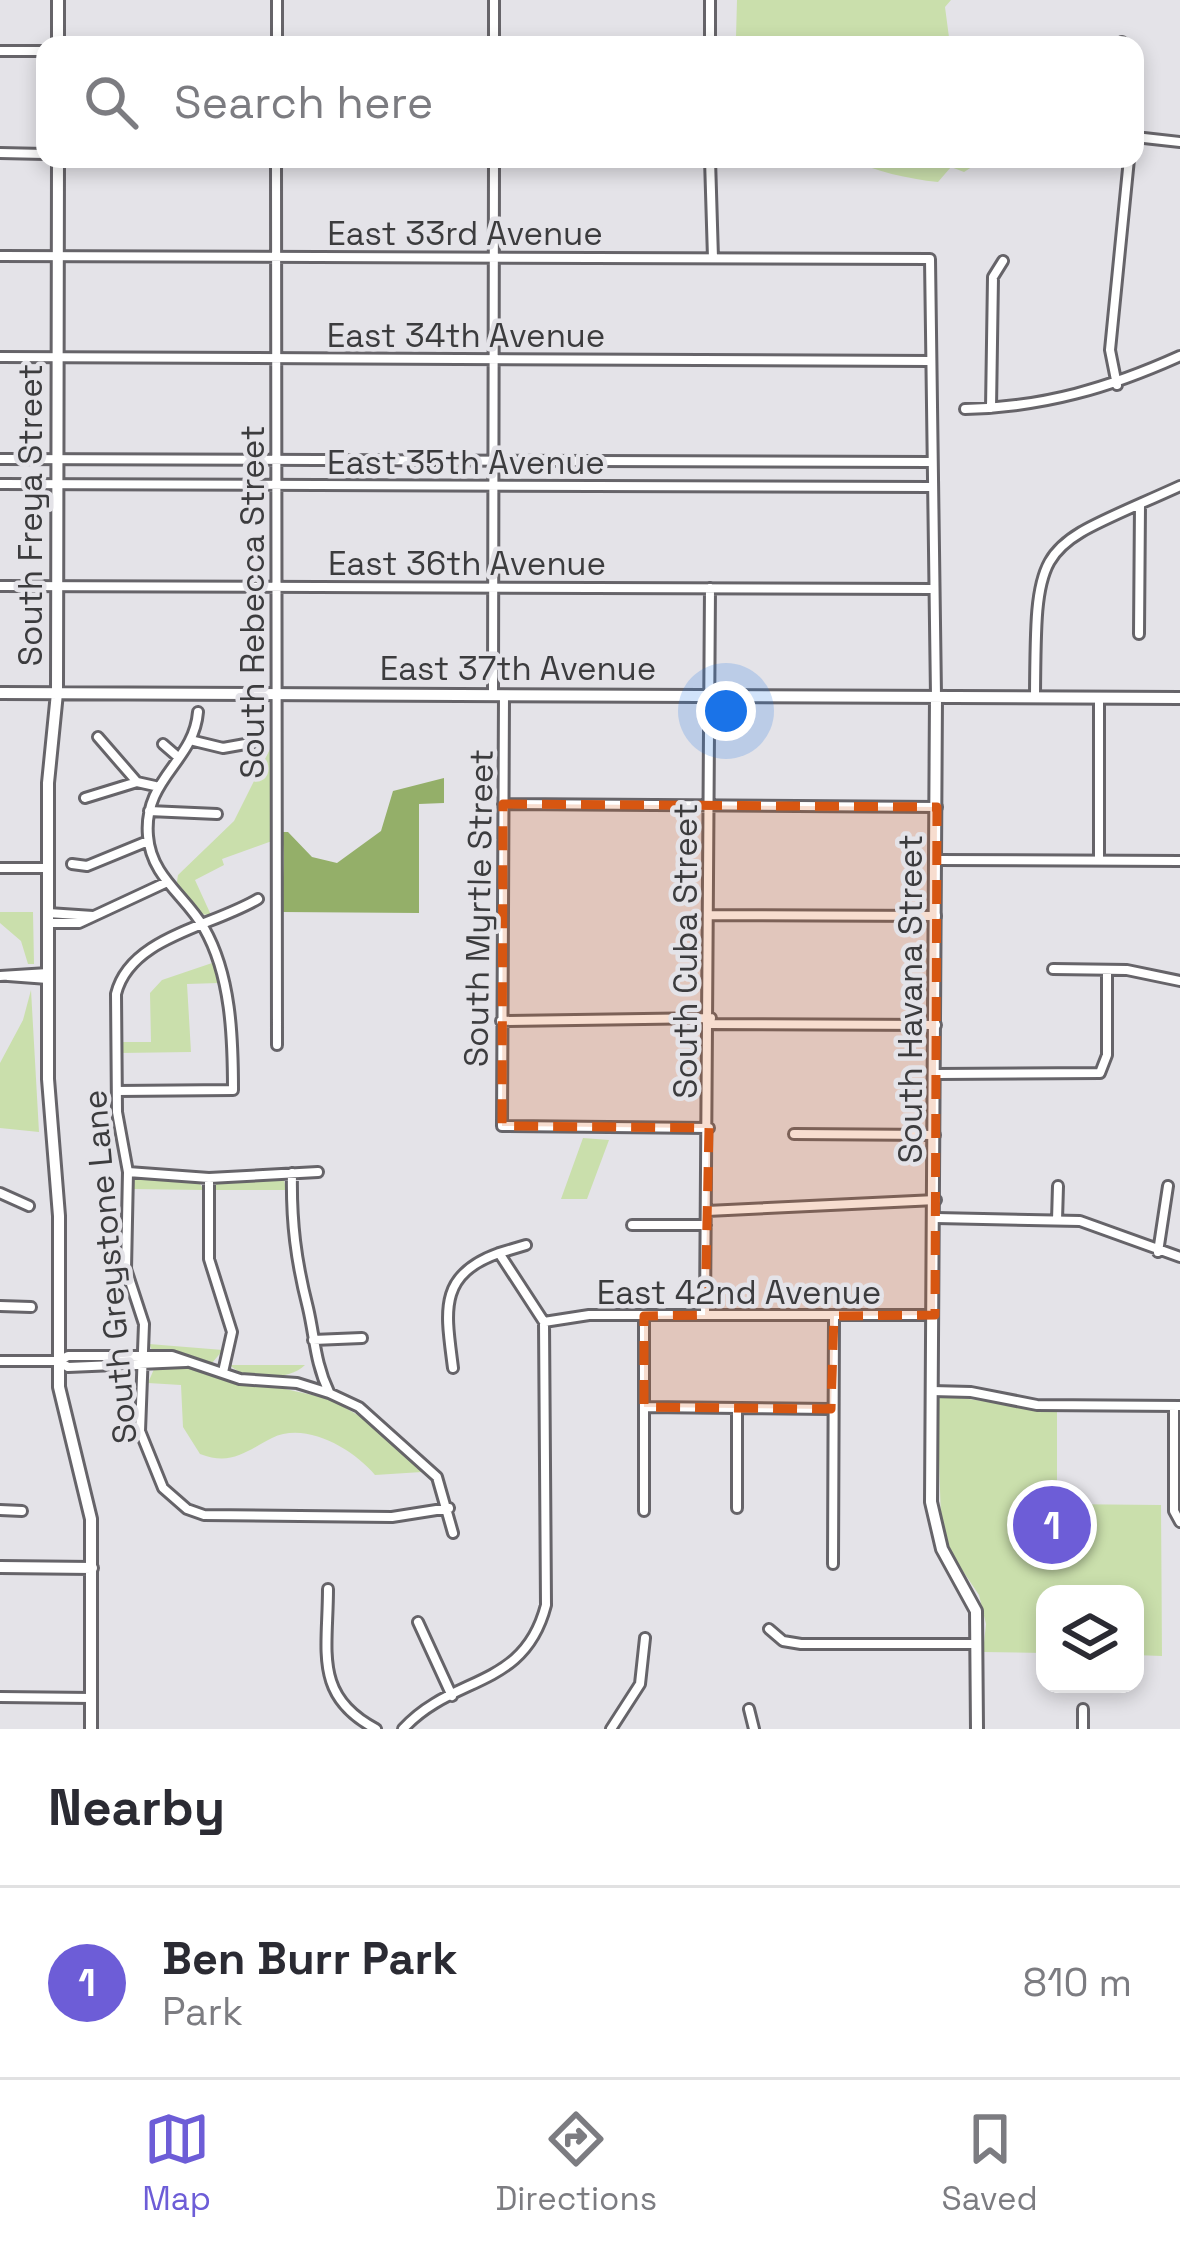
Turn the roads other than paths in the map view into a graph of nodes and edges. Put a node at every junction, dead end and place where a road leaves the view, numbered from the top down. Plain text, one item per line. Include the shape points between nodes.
1 (58, 0) edge
2 (277, 0) edge
3 (494, 0) edge
4 (710, 0) edge
5 (58, 36) edge
6 (277, 36) edge
7 (494, 36) edge
8 (710, 36) edge
9 (0, 51) edge
10 (36, 52) edge
11 (1144, 138) edge
12 (1180, 142) edge
13 (0, 153) edge
14 (36, 154) edge
15 (58, 168) edge
16 (276, 168) edge
17 (494, 168) edge
18 (710, 168) edge
19 (1128, 168) edge
20 (274, 255) junction
21 (0, 256) edge
22 (57, 256) junction
23 (713, 258) junction
24 (494, 259) junction
25 (930, 259) joint
26 (1003, 261) dead end
27 (1180, 356) edge
28 (0, 357) edge
29 (58, 358) junction
30 (275, 359) junction
31 (494, 359) junction
32 (931, 361) junction
33 (1117, 385) junction
34 (991, 408) junction
35 (965, 409) dead end
36 (0, 459) edge
37 (57, 460) junction
38 (276, 460) junction
39 (494, 461) junction
40 (932, 462) junction
41 (0, 484) edge
42 (57, 484) junction
43 (276, 485) junction
44 (494, 486) junction
45 (1180, 486) edge
46 (932, 487) junction
47 (1140, 505) junction
48 (0, 586) edge
49 (56, 586) junction
50 (275, 586) junction
51 (494, 587) junction
52 (710, 588) junction
53 (934, 589) junction
54 (1139, 634) dead end
55 (0, 693) edge
56 (57, 693) junction
57 (275, 694) junction
58 (499, 695) junction
59 (936, 695) junction
60 (711, 696) junction
61 (1035, 696) junction
62 (1099, 697) junction
63 (1180, 698) edge
64 (197, 712) dead end
65 (190, 740) junction
66 (250, 742) dead end
67 (99, 744) dead end
68 (163, 744) dead end
69 (178, 757) junction
70 (137, 782) junction
71 (155, 786) junction
72 (85, 797) dead end
73 (503, 804) junction
74 (710, 806) junction
75 (937, 807) junction
76 (149, 811) junction
77 (217, 814) dead end
78 (148, 842) junction
79 (937, 860) junction
80 (1099, 860) junction
81 (1180, 861) edge
82 (0, 868) edge
83 (47, 868) junction
84 (73, 868) dead end
85 (165, 883) junction
86 (257, 899) dead end
87 (711, 915) junction
88 (936, 916) junction
89 (48, 918) junction
90 (203, 926) junction
91 (1053, 969) dead end
92 (1107, 970) junction
93 (3, 976) edge
94 (48, 976) junction
95 (1180, 981) edge
96 (501, 1021) junction
97 (711, 1021) junction
98 (936, 1025) junction
99 (277, 1045) dead end
100 (937, 1075) junction
101 (117, 1090) junction
102 (709, 1128) junction
103 (794, 1134) dead end
104 (937, 1135) junction
105 (128, 1172) junction
106 (318, 1172) dead end
107 (292, 1173) junction
108 (209, 1178) junction
109 (1058, 1186) dead end
110 (1168, 1186) dead end
111 (0, 1193) edge
112 (936, 1200) junction
113 (29, 1206) dead end
114 (707, 1211) junction
115 (936, 1219) junction
116 (1057, 1220) junction
117 (632, 1225) dead end
118 (706, 1225) junction
119 (526, 1245) dead end
120 (1158, 1252) junction
121 (499, 1253) junction
122 (1180, 1257) edge
123 (0, 1306) edge
124 (31, 1306) dead end
125 (705, 1315) junction
126 (935, 1315) junction
127 (644, 1316) junction
128 (834, 1316) junction
129 (544, 1322) junction
130 (362, 1338) dead end
131 (313, 1340) junction
132 (0, 1361) edge
133 (58, 1361) junction
134 (145, 1362) junction
135 (314, 1362) junction
136 (453, 1368) dead end
137 (223, 1372) junction
138 (297, 1383) junction
139 (932, 1391) junction
140 (329, 1394) junction
141 (1177, 1406) edge
142 (644, 1407) junction
143 (737, 1408) junction
144 (832, 1408) junction
145 (449, 1508) junction
146 (737, 1508) dead end
147 (0, 1510) edge
148 (22, 1511) dead end
149 (644, 1511) dead end
150 (1180, 1522) edge
151 (453, 1533) dead end
152 (833, 1564) dead end
153 (0, 1567) edge
154 (92, 1568) junction
155 (328, 1589) dead end
156 (418, 1622) dead end
157 (769, 1629) dead end
158 (645, 1638) dead end
159 (978, 1644) junction
160 (452, 1696) junction
161 (0, 1697) edge
162 (92, 1698) junction
163 (749, 1709) dead end
164 (1083, 1709) dead end
165 (91, 1729) edge
166 (376, 1729) edge
167 (403, 1729) edge
168 (611, 1729) edge
169 (754, 1729) edge
170 (976, 1729) edge
171 (1083, 1729) edge

1 - 5 street
2 - 6 street
3 - 7 street
4 - 8 street
9 - 10 street
11 - 12 street
13 - 14 street
15 - 22 street, South Freya Street
16 - 20 street, South Rebecca Street
17 - 24 street, South Myrtle Street
18 - 23 street
19 - 33 street via 1111,350
20 - 22 street, East 33rd Avenue
20 - 24 street, East 33rd Avenue
20 - 30 street, South Rebecca Street
21 - 22 street, East 33rd Avenue
22 - 29 street, South Freya Street
23 - 24 street, East 33rd Avenue
23 - 25 street, East 33rd Avenue
24 - 31 street, South Myrtle Street
25 - 32 street, South Havana Street
26 - 34 street via 993,278
27 - 33 street
28 - 29 street, East 34th Avenue
29 - 30 street, East 34th Avenue
29 - 37 street, South Freya Street
30 - 31 street, East 34th Avenue
30 - 38 street, South Rebecca Street
31 - 32 street, East 34th Avenue
31 - 39 street, South Myrtle Street
32 - 40 street, South Havana Street
33 - 34 street
34 - 35 street
36 - 37 street, East 35th Avenue
37 - 38 street, East 35th Avenue
37 - 42 street, South Freya Street
38 - 39 street, East 35th Avenue
38 - 43 street, South Rebecca Street
39 - 40 street, East 35th Avenue
39 - 44 street, South Myrtle Street
40 - 46 street, South Havana Street
41 - 42 street, East 35th Avenue
42 - 43 street, East 35th Avenue
42 - 49 street, South Freya Street
43 - 44 street, East 35th Avenue
43 - 50 street, South Rebecca Street
44 - 46 street, East 35th Avenue
44 - 51 street, South Myrtle Street
45 - 47 street
46 - 53 street, South Havana Street
47 - 54 street
47 - 61 street via 1070,536 1040,574
48 - 49 street, East 36th Avenue
49 - 50 street, East 36th Avenue
49 - 56 street, South Freya Street
50 - 51 street, East 36th Avenue
50 - 57 street, South Rebecca Street
51 - 52 street, East 36th Avenue
51 - 58 street, South Myrtle Street
52 - 53 street, East 36th Avenue
52 - 60 street, South Cuba Street
53 - 59 street, South Havana Street
55 - 56 street, East 37th Avenue
56 - 57 street, East 37th Avenue
56 - 83 street, South Freya Street
57 - 58 street, East 37th Avenue
57 - 99 street, South Rebecca Street
58 - 60 street, East 37th Avenue
58 - 73 street, South Myrtle Street
59 - 60 street, East 37th Avenue
59 - 61 street, East 37th Avenue
59 - 75 street, South Havana Street
60 - 74 street, South Cuba Street
61 - 62 street, East 37th Avenue
62 - 63 street, East 37th Avenue
62 - 80 street
64 - 65 street
65 - 66 street via 237,748
65 - 69 street
67 - 70 street
68 - 69 street
69 - 71 street
70 - 71 street
70 - 72 street
71 - 76 street
73 - 74 street
73 - 96 street, South Myrtle Street
74 - 75 street
74 - 87 street, South Cuba Street
75 - 79 street, South Havana Street
76 - 77 street
76 - 78 street
78 - 84 street
78 - 85 street
79 - 80 street
79 - 88 street, South Havana Street
80 - 81 street
82 - 83 street
83 - 89 street, South Freya Street
85 - 89 street via 94,916
85 - 90 street
86 - 90 street, South Greystone Lane
87 - 88 street
87 - 97 street, South Cuba Street
88 - 98 street, South Havana Street
89 - 94 street, South Freya Street
90 - 101 street, South Greystone Lane via 153,945 120,977
90 - 101 street via 223,980 233,1090
91 - 92 street
92 - 95 street
92 - 100 street via 1106,1067 1094,1076
93 - 94 street
94 - 133 street, South Freya Street
96 - 97 street
96 - 102 street, South Myrtle Street via 501,1123
97 - 98 street
97 - 102 street, South Cuba Street
98 - 100 street, South Havana Street
100 - 104 street, South Havana Street
101 - 105 street, South Greystone Lane
102 - 114 street, South Cuba Street
103 - 104 street
104 - 112 street, South Havana Street
105 - 108 street
105 - 134 street, South Greystone Lane via 126,1270 144,1324
106 - 107 street
107 - 108 street
107 - 131 street via 292,1249
108 - 137 street via 209,1259 232,1332
109 - 116 street
110 - 120 street
111 - 113 street
112 - 114 street
112 - 115 street, South Havana Street
114 - 118 street, South Cuba Street
115 - 116 street
115 - 126 street, South Havana Street
116 - 120 street via 1098,1225
117 - 118 street
118 - 125 street, South Cuba Street
119 - 121 street
120 - 122 street
121 - 129 street
121 - 136 street via 452,1285
123 - 124 street
125 - 127 street, East 42nd Avenue
125 - 128 street, East 42nd Avenue
126 - 128 street, East 42nd Avenue
126 - 139 street, South Havana Street
127 - 129 street, East 42nd Avenue
127 - 142 street
128 - 144 street
129 - 160 street via 546,1605 525,1654
130 - 131 street
131 - 135 street
132 - 133 street
133 - 134 street
133 - 154 street, South Freya Street via 63,1417 89,1504
134 - 137 street via 188,1361
134 - 145 street, South Greystone Lane via 140,1431 163,1488 187,1509 221,1517
135 - 138 street
135 - 140 street
137 - 138 street
138 - 140 street
139 - 141 street via 1037,1405
139 - 159 street, South Havana Street via 933,1521 970,1595
140 - 145 street via 359,1407 437,1477
141 - 150 street
142 - 143 street
142 - 149 street
143 - 144 street
143 - 146 street
144 - 152 street
145 - 151 street
147 - 148 street
153 - 154 street
154 - 162 street, South Freya Street
155 - 166 street via 329,1684 340,1706
156 - 160 street
157 - 159 street via 801,1644
158 - 168 street via 640,1684
159 - 170 street, South Havana Street
160 - 167 street
161 - 162 street
162 - 165 street, South Freya Street
163 - 169 street
164 - 171 street

